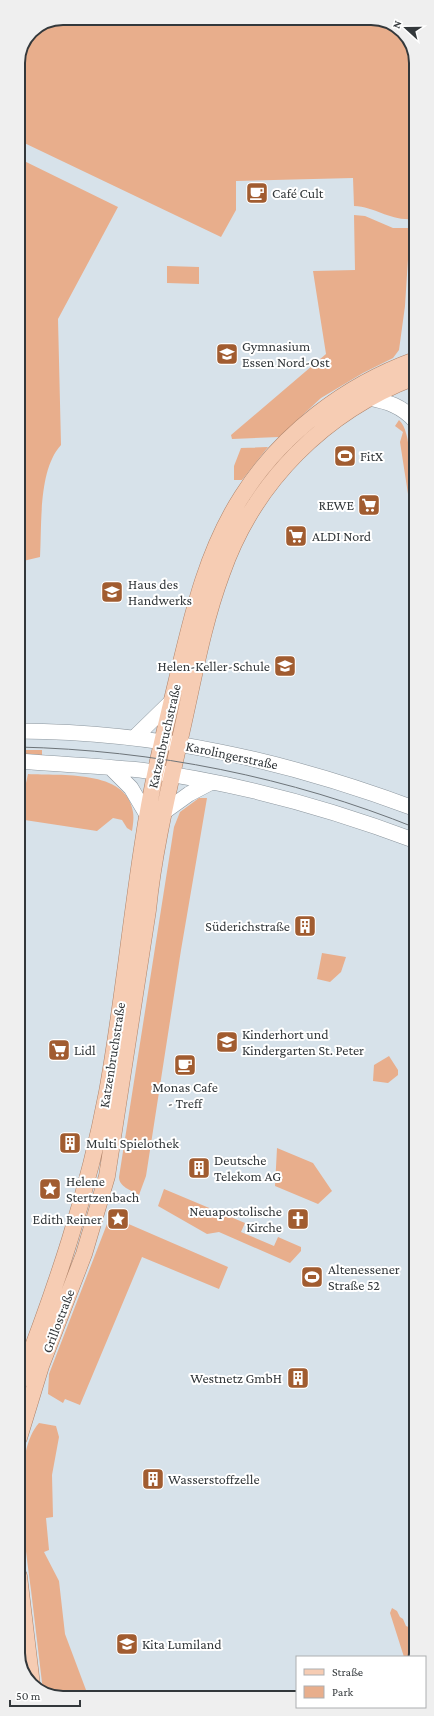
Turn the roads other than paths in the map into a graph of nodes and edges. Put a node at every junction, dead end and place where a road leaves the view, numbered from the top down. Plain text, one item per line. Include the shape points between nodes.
1 (409, 363) edge
2 (409, 380) edge
3 (369, 398) junction
4 (409, 414) edge
5 (172, 701) junction
6 (25, 731) edge
7 (135, 737) junction
8 (171, 742) junction
9 (25, 762) edge
10 (111, 768) junction
11 (155, 773) junction
12 (171, 775) junction
13 (210, 783) junction
14 (409, 807) edge
15 (164, 812) junction
16 (147, 815) junction
17 (409, 838) edge
18 (87, 1183) joint
19 (99, 1204) joint
20 (25, 1367) edge
21 (25, 1418) edge
22 (25, 1626) edge
23 (31, 1673) edge

1 - 5 main road, Katzenbruchstraße via 372,378 320,411 284,443 242,496 219,538 195,602
2 - 3 main road, Katzenbruchstraße
3 - 4 main road via 395,405
3 - 8 main road, Katzenbruchstraße via 322,430 300,450 254,506 244,523 212,602
5 - 7 main road
5 - 8 main road, Katzenbruchstraße
6 - 7 main road, Karolingerstraße
7 - 8 main road, Karolingerstraße
8 - 11 main road, Katzenbruchstraße
8 - 12 main road, Katzenbruchstraße
8 - 14 main road, Karolingerstraße via 321,776
9 - 10 main road
10 - 11 main road
10 - 16 main road via 131,788
11 - 12 main road
11 - 16 main road, Katzenbruchstraße
12 - 13 main road
12 - 15 main road, Katzenbruchstraße
13 - 15 main road
13 - 17 main road via 315,806
15 - 19 main road, Katzenbruchstraße via 152,875 107,1176
16 - 18 main road, Katzenbruchstraße via 107,1090
18 - 20 main road, Grillostraße via 69,1246
19 - 21 main road, Grillostraße via 84,1254 41,1366
22 - 23 main road

